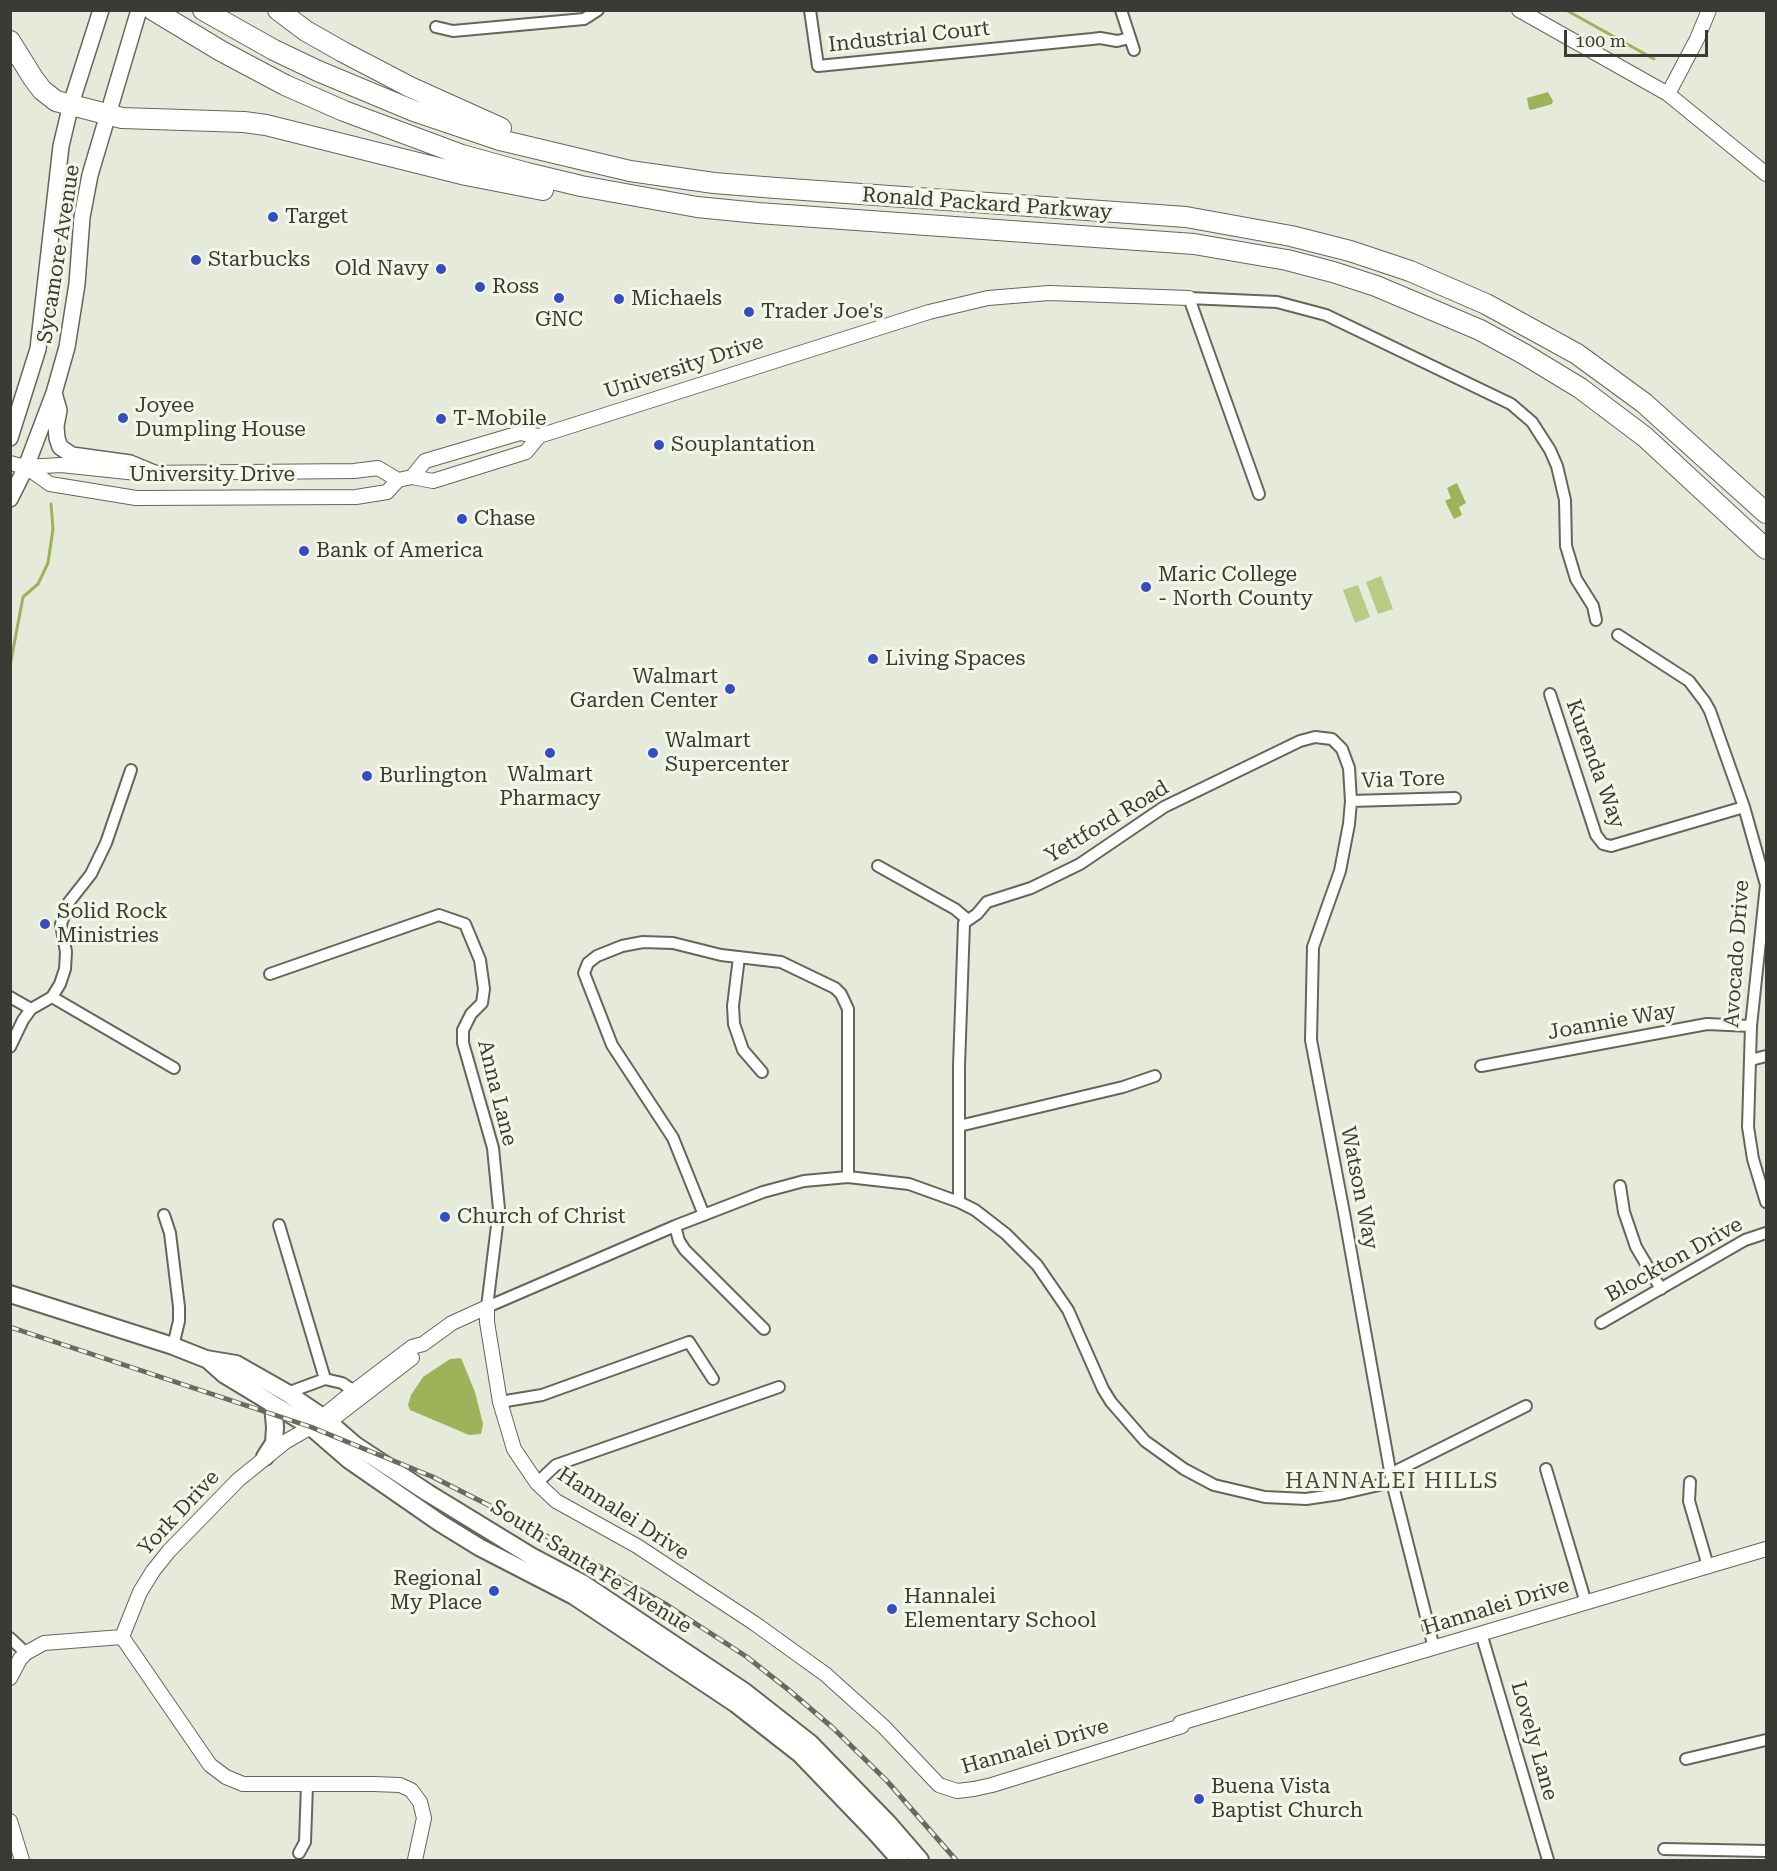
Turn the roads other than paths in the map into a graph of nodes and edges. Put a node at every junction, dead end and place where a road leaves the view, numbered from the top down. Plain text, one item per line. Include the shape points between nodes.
1 (101, 10) edge
2 (139, 10) edge
3 (203, 10) edge
4 (278, 10) edge
5 (598, 10) edge
6 (810, 10) edge
7 (1122, 10) edge
8 (1518, 10) edge
9 (1709, 10) edge
10 (159, 15) edge
11 (436, 27) dead end
12 (1130, 38) junction
13 (10, 41) edge
14 (1134, 50) dead end
15 (1668, 94) junction
16 (71, 104) junction
17 (108, 113) junction
18 (534, 149) junction
19 (1767, 174) edge
20 (676, 203) junction
21 (1190, 298) junction
22 (54, 393) junction
23 (539, 436) junction
24 (10, 438) edge
25 (10, 463) edge
26 (26, 467) junction
27 (154, 473) junction
28 (412, 477) junction
29 (398, 480) junction
30 (1259, 494) dead end
31 (10, 499) edge
32 (1767, 513) edge
33 (1767, 549) edge
34 (1596, 620) dead end
35 (1618, 635) dead end
36 (1550, 694) dead end
37 (1332, 739) joint
38 (131, 770) dead end
39 (1455, 798) dead end
40 (1351, 801) junction
41 (1744, 807) junction
42 (878, 866) dead end
43 (1766, 885) edge
44 (968, 920) junction
45 (739, 957) junction
46 (270, 974) dead end
47 (10, 997) edge
48 (52, 997) junction
49 (31, 1009) junction
50 (1751, 1026) junction
51 (10, 1047) edge
52 (1767, 1056) edge
53 (1751, 1060) junction
54 (1481, 1066) dead end
55 (174, 1068) dead end
56 (762, 1072) dead end
57 (1155, 1076) dead end
58 (959, 1126) junction
59 (848, 1177) junction
60 (1763, 1180) edge
61 (1620, 1186) dead end
62 (1767, 1202) edge
63 (959, 1203) junction
64 (164, 1215) dead end
65 (704, 1215) junction
66 (279, 1225) dead end
67 (675, 1226) junction
68 (1767, 1233) edge
69 (1661, 1289) junction
70 (10, 1293) edge
71 (487, 1307) junction
72 (1601, 1323) dead end
73 (764, 1329) dead end
74 (423, 1344) junction
75 (173, 1346) junction
76 (206, 1359) junction
77 (325, 1379) junction
78 (713, 1379) dead end
79 (779, 1388) dead end
80 (354, 1391) junction
81 (287, 1393) junction
82 (500, 1402) junction
83 (273, 1405) junction
84 (1526, 1406) dead end
85 (320, 1422) junction
86 (265, 1457) junction
87 (1546, 1469) dead end
88 (1392, 1482) junction
89 (1690, 1482) dead end
90 (537, 1483) junction
91 (1767, 1549) edge
92 (1708, 1566) junction
93 (1586, 1602) junction
94 (1481, 1633) junction
95 (122, 1637) junction
96 (10, 1638) edge
97 (1434, 1648) junction
98 (26, 1653) junction
99 (10, 1678) edge
100 (1767, 1740) edge
101 (1686, 1760) dead end
102 (307, 1785) junction
103 (10, 1821) edge
104 (1664, 1849) dead end
105 (1767, 1851) edge
106 (299, 1853) dead end
107 (22, 1860) edge
108 (415, 1860) edge
109 (900, 1860) edge
110 (920, 1860) edge
111 (1548, 1860) edge

1 - 16 main road, Sycamore Avenue
2 - 17 main road, Sycamore Avenue
3 - 18 highway, Ronald Packard Parkway via 274,50 372,95
4 - 18 highway via 343,52 503,129
5 - 11 street via 584,19 453,31
6 - 12 street, Industrial Court via 818,66
7 - 12 street
8 - 15 street
9 - 15 street
10 - 20 highway, Ronald Packard Parkway via 285,85 399,133 526,173
12 - 14 street
13 - 16 highway via 42,90 56,101
15 - 19 street
16 - 17 highway
16 - 24 main road, Sycamore Avenue via 61,146 38,349
17 - 20 highway via 122,118 266,124 520,186
17 - 22 main road, Sycamore Avenue via 86,194 67,347
18 - 32 highway, Ronald Packard Parkway via 630,171 714,183 1186,218 1291,236 1350,251 1410,271 1486,304 1577,354 1644,403
20 - 33 highway, Ronald Packard Parkway via 758,213 1194,244 1333,272 1480,330 1580,388 1645,437
21 - 23 street, University Drive via 1049,293 988,298 929,312
21 - 30 street
21 - 34 street, University Drive via 1277,302 1326,315 1511,404 1532,422 1557,466 1565,500 1566,546 1576,579 1593,606
22 - 26 main road, Sycamore Avenue
22 - 27 main road via 59,410 56,426 60,447 72,455 130,463
23 - 28 street, University Drive via 520,432 425,460
23 - 28 street, University Drive via 526,452 433,482
25 - 26 street, University Drive
26 - 27 street, University Drive via 62,465
26 - 29 street, University Drive via 50,484 136,498 356,497 387,492
26 - 31 main road, Sycamore Avenue
27 - 29 street, University Drive via 378,468
28 - 29 street, University Drive
35 - 41 street, Avocado Drive via 1689,681 1701,696
36 - 41 street, Kurenda Way via 1596,835 1603,844 1611,846
37 - 40 street, Watson Way via 1342,749 1349,768
37 - 44 street, Yettford Road via 1315,737 1300,741 1164,807 1086,861 1031,888 987,902
38 - 48 street via 106,843 91,874 69,902 62,924 65,969
39 - 40 street, Via Tore
40 - 88 street, Watson Way via 1340,871 1313,946 1311,1040
41 - 43 street, Avocado Drive
42 - 44 street
43 - 50 street, Avocado Drive
44 - 58 street via 964,922 962,949
45 - 56 street via 734,1024 743,1050
45 - 59 street via 781,962 841,994 848,1010
45 - 65 street via 673,943 643,942 597,956 584,973 612,1045 673,1138
46 - 71 street, Anna Lane via 438,915 465,924 480,960 484,989 482,1004 463,1030 463,1043 493,1148 498,1209
47 - 49 street
48 - 49 street
48 - 55 street
49 - 51 street
50 - 53 street, Avocado Drive
50 - 54 street, Joannie Way via 1707,1024
52 - 53 street
53 - 60 street, Avocado Drive via 1748,1127
57 - 58 street
58 - 63 street
59 - 63 street via 909,1184
59 - 65 street via 804,1181
60 - 62 street, Avocado Drive
61 - 69 street via 1636,1247
63 - 88 street via 1006,1234 1037,1265 1068,1310 1111,1402 1145,1441 1184,1469 1214,1485 1265,1497 1306,1499
64 - 75 street via 179,1306
65 - 67 street
66 - 77 street
67 - 71 street
67 - 73 street via 685,1250
68 - 69 street, Blockton Drive via 1745,1240
69 - 72 street, Blockton Drive
70 - 75 main road, South Santa Fe Avenue
71 - 74 street via 453,1323
71 - 82 street, Hannalei Drive
74 - 80 street via 412,1347
74 - 85 street via 417,1354
75 - 76 main road, South Santa Fe Avenue
76 - 81 main road, South Santa Fe Avenue via 236,1364
76 - 83 main road, South Santa Fe Avenue
77 - 80 street
77 - 81 street
78 - 82 street via 689,1342 542,1395
79 - 90 street via 556,1465
80 - 85 street
81 - 85 main road, South Santa Fe Avenue
82 - 90 street, Hannalei Drive via 514,1449
83 - 85 main road, South Santa Fe Avenue
83 - 86 main road via 274,1443
84 - 88 street via 1398,1470
85 - 86 street, York Drive
85 - 109 main road, South Santa Fe Avenue via 349,1460 440,1523 574,1596 736,1704 800,1754
85 - 110 main road, South Santa Fe Avenue via 421,1503 456,1525 499,1536 582,1583 745,1692 810,1743
86 - 95 street, York Drive via 230,1488 153,1571
87 - 93 street
88 - 97 street, Watson Way
89 - 92 street via 1689,1501
90 - 97 street, Hannalei Drive via 556,1501 637,1546 825,1674 884,1727 939,1785 957,1791 992,1785 1182,1726 1180,1723
91 - 92 street, Hannalei Drive
92 - 93 street, Hannalei Drive
93 - 94 street, Hannalei Drive
94 - 97 street, Hannalei Drive
94 - 111 street, Lovely Lane
95 - 98 street via 44,1643
95 - 102 street via 210,1764 226,1777 243,1784
96 - 98 street
98 - 99 street
100 - 101 street
102 - 106 street via 305,1842
102 - 108 street via 400,1785 411,1790 420,1802 423,1818
103 - 107 street
104 - 105 street

